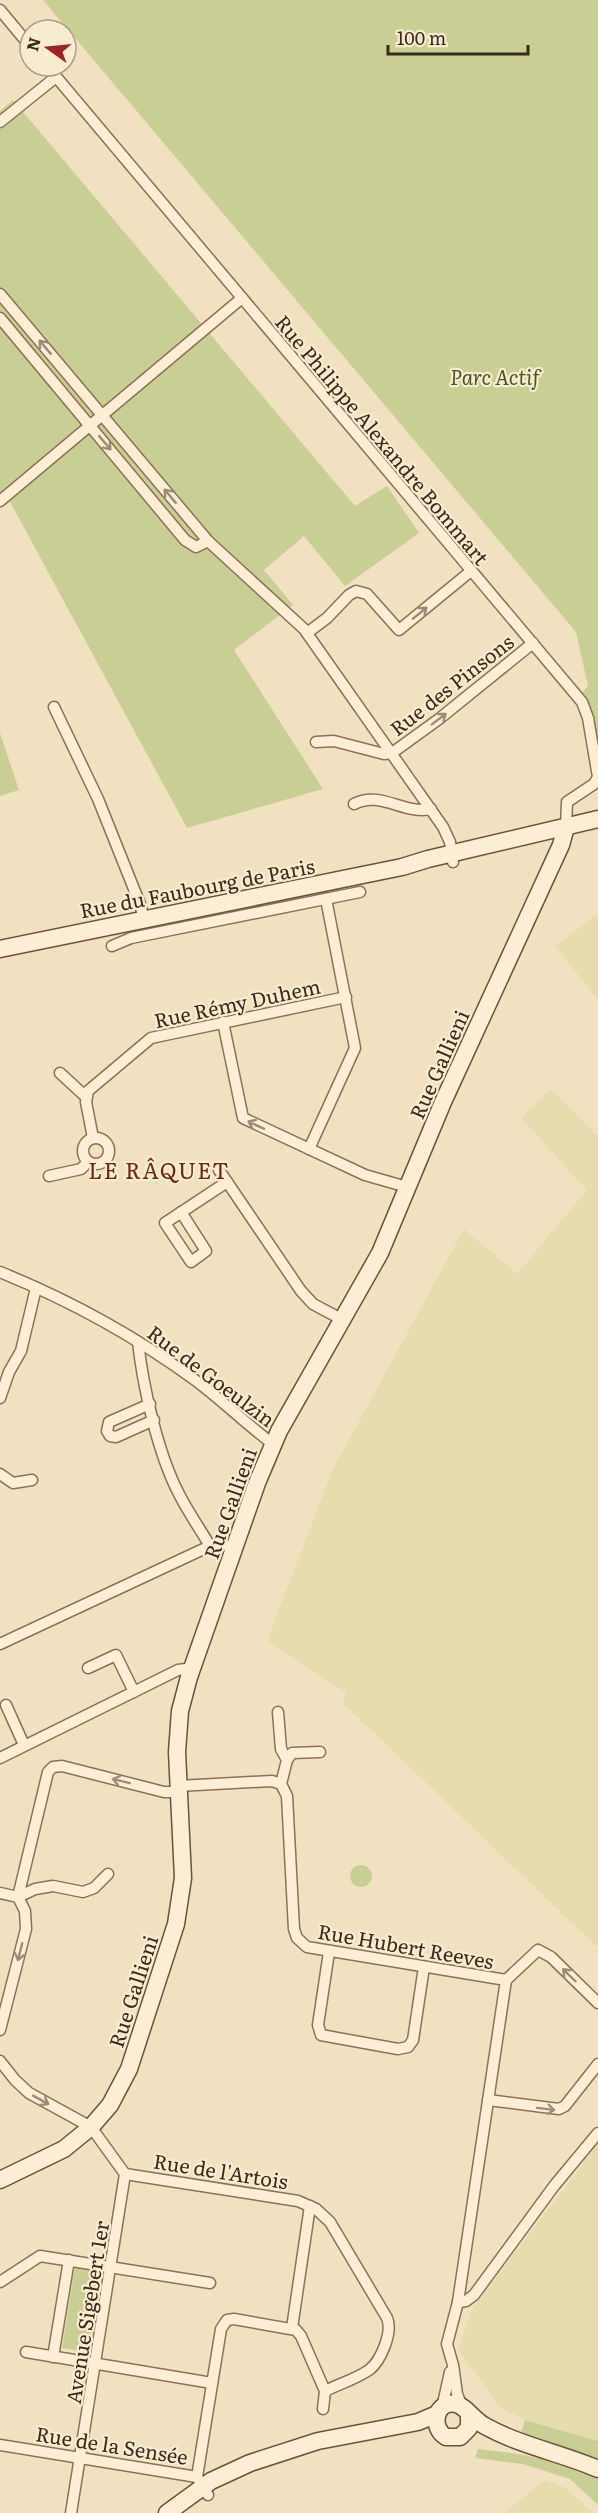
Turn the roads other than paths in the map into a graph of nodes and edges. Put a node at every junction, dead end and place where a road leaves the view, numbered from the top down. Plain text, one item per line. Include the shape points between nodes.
1 (0, 11) edge
2 (18, 32) edge
3 (55, 78) edge
4 (57, 78) edge
5 (0, 123) edge
6 (0, 294) edge
7 (242, 298) junction
8 (0, 318) edge
9 (102, 415) junction
10 (90, 426) junction
11 (0, 501) edge
12 (208, 541) junction
13 (471, 572) junction
14 (307, 633) junction
15 (532, 643) junction
16 (54, 707) dead end
17 (316, 742) dead end
18 (392, 753) junction
19 (354, 804) dead end
20 (431, 809) junction
21 (598, 819) edge
22 (598, 828) edge
23 (566, 833) junction
24 (453, 858) junction
25 (360, 892) dead end
26 (326, 899) junction
27 (144, 920) junction
28 (112, 946) dead end
29 (0, 949) edge
30 (346, 998) junction
31 (223, 1022) junction
32 (60, 1073) dead end
33 (86, 1097) junction
34 (93, 1138) junction
35 (309, 1149) junction
36 (88, 1162) junction
37 (219, 1170) dead end
38 (49, 1176) dead end
39 (227, 1182) junction
40 (407, 1187) junction
41 (181, 1212) dead end
42 (0, 1272) edge
43 (36, 1288) junction
44 (342, 1320) junction
45 (138, 1342) junction
46 (0, 1398) edge
47 (150, 1404) junction
48 (154, 1420) junction
49 (273, 1444) junction
50 (0, 1474) edge
51 (33, 1480) dead end
52 (210, 1546) junction
53 (234, 1548) junction
54 (0, 1644) edge
55 (88, 1668) dead end
56 (193, 1668) junction
57 (134, 1692) junction
58 (6, 1705) dead end
59 (278, 1712) dead end
60 (24, 1745) junction
61 (320, 1752) dead end
62 (0, 1758) edge
63 (287, 1760) junction
64 (281, 1784) junction
65 (178, 1789) junction
66 (108, 1874) dead end
67 (0, 1893) edge
68 (18, 1897) junction
69 (328, 1952) junction
70 (424, 1967) junction
71 (506, 1980) junction
72 (598, 2002) edge
73 (0, 2030) edge
74 (0, 2061) edge
75 (598, 2064) edge
76 (488, 2100) junction
77 (67, 2113) junction
78 (91, 2127) junction
79 (598, 2133) edge
80 (73, 2143) junction
81 (125, 2174) junction
82 (0, 2180) edge
83 (310, 2206) junction
84 (69, 2260) junction
85 (111, 2267) junction
86 (0, 2282) edge
87 (210, 2283) dead end
88 (458, 2302) junction
89 (292, 2328) junction
90 (26, 2352) dead end
91 (450, 2353) junction
92 (53, 2357) junction
93 (96, 2364) junction
94 (212, 2383) junction
95 (325, 2391) junction
96 (323, 2409) dead end
97 (439, 2411) junction
98 (465, 2411) junction
99 (382, 2430) junction
100 (441, 2434) junction
101 (464, 2435) junction
102 (516, 2442) junction
103 (0, 2445) edge
104 (80, 2457) junction
105 (598, 2469) edge
106 (202, 2486) junction
107 (71, 2513) edge
108 (167, 2513) edge
109 (181, 2513) edge

1 - 2 street
3 - 5 street
4 - 7 street, Rue Philippe Alexandre Bommart
9 -> 6 street
7 - 9 street
7 - 13 street, Rue Philippe Alexandre Bommart
8 - 10 street
9 - 10 street
12 -> 9 street
10 - 11 street
10 -> 12 street via 185,540 196,547
12 - 14 street
14 -> 13 street via 356,591 363,592 399,630
13 - 15 street, Rue Philippe Alexandre Bommart
14 - 18 street
18 -> 15 street, Rue des Pinsons
15 - 23 street, Rue Philippe Alexandre Bommart via 580,699 588,718 598,777 567,802
16 - 27 street via 98,799
17 - 18 street via 334,741
18 - 20 street
19 - 20 street via 373,799
20 - 24 street via 447,835
21 - 23 street, Rue du Faubourg de Paris
22 - 23 street
23 - 24 street, Rue du Faubourg de Paris
23 - 40 street, Rue Gallieni
24 - 27 street, Rue du Faubourg de Paris
25 - 26 street, Rue du Faubourg de Paris
26 - 28 street, Rue du Faubourg de Paris via 131,938
26 - 30 street
27 - 29 street, Rue du Faubourg de Paris
30 - 31 street, Rue Rémy Duhem
30 - 35 street via 355,1050
31 - 33 street, Rue Rémy Duhem via 147,1040 91,1088
35 -> 31 street via 243,1118
32 - 33 street
33 - 34 street
34 - 36 street via 83,1148
34 - 36 street via 105,1141 109,1154 101,1163
35 - 40 street via 365,1175
36 - 38 street via 81,1169
37 - 39 street
39 - 41 street
39 - 44 street via 301,1291 314,1304
40 - 44 street, Rue Gallieni via 380,1253
42 - 43 street, Rue de Goeulzin
43 - 45 street, Rue de Goeulzin
43 - 46 street via 21,1351
44 - 49 street, Rue Gallieni
45 - 47 street
45 - 49 street, Rue de Goeulzin via 198,1382
47 - 48 street
47 - 48 street via 110,1422 107,1431 116,1437
48 - 52 street via 176,1488
49 - 53 street, Rue Gallieni
50 - 51 street via 13,1483
52 - 53 street
52 - 54 street
53 - 56 street, Rue Gallieni
55 - 57 street via 116,1655
56 - 57 street via 178,1670
56 - 65 street, Rue Gallieni via 178,1722
57 - 60 street
58 - 60 street
59 - 63 street, Rue Hubert Reeves via 281,1749
60 - 62 street
61 - 63 street via 292,1754
63 - 64 street, Rue Hubert Reeves
64 - 65 street via 272,1781
64 - 69 street, Rue Hubert Reeves via 287,1796 294,1929 302,1943
65 -> 68 street via 164,1792 53,1767 48,1772
65 - 78 street, Rue Gallieni via 183,1878 178,1917 126,2077
66 - 68 street via 94,1888 83,1892 48,1886
67 - 68 street
68 -> 73 street via 25,1911 26,1929
69 - 70 street, Rue Hubert Reeves
69 - 70 street via 318,2025 321,2035 388,2047 403,2049 413,2040
70 - 71 street, Rue Hubert Reeves
72 -> 71 street via 551,1957 538,1950
71 - 76 street, Rue Hubert Reeves
74 -> 77 street via 23,2089
76 -> 75 street via 559,2109
76 - 88 street, Rue Hubert Reeves
77 - 78 street
77 - 80 street via 74,2128
78 - 80 street, Rue Gallieni
78 - 81 street
79 - 88 street via 474,2295
80 - 82 street, Rue Gallieni
81 - 83 street, Rue de l'Artois
81 - 85 street, Avenue Sigebert 1er
83 - 89 street
83 - 95 street via 336,2231 390,2327 388,2340 370,2369
84 - 85 street
84 - 86 street via 37,2256
84 - 92 street, Avenue Sigebert 1er
85 - 87 street
85 - 93 street, Avenue Sigebert 1er
88 - 91 street, Rue Hubert Reeves via 448,2335
89 - 94 street via 227,2320 221,2329
89 - 95 street via 301,2336
90 - 92 street
91 - 97 street, Rue Hubert Reeves via 450,2373
91 - 98 street, Rue Hubert Reeves via 458,2398
92 - 93 street
93 - 94 street
93 - 104 street, Avenue Sigebert 1er
94 - 106 street
95 - 96 street
97 - 98 street via 452,2404
97 - 99 street via 425,2420
97 - 100 street via 435,2423
98 - 101 street via 470,2426
98 - 102 street
99 - 100 street
99 - 106 street via 318,2441
100 - 101 street via 451,2439
101 - 102 street
102 - 105 street
103 - 104 street, Rue de la Sensée
104 - 106 street, Rue de la Sensée
104 - 107 street, Avenue Sigebert 1er
106 - 108 street
106 - 109 street

